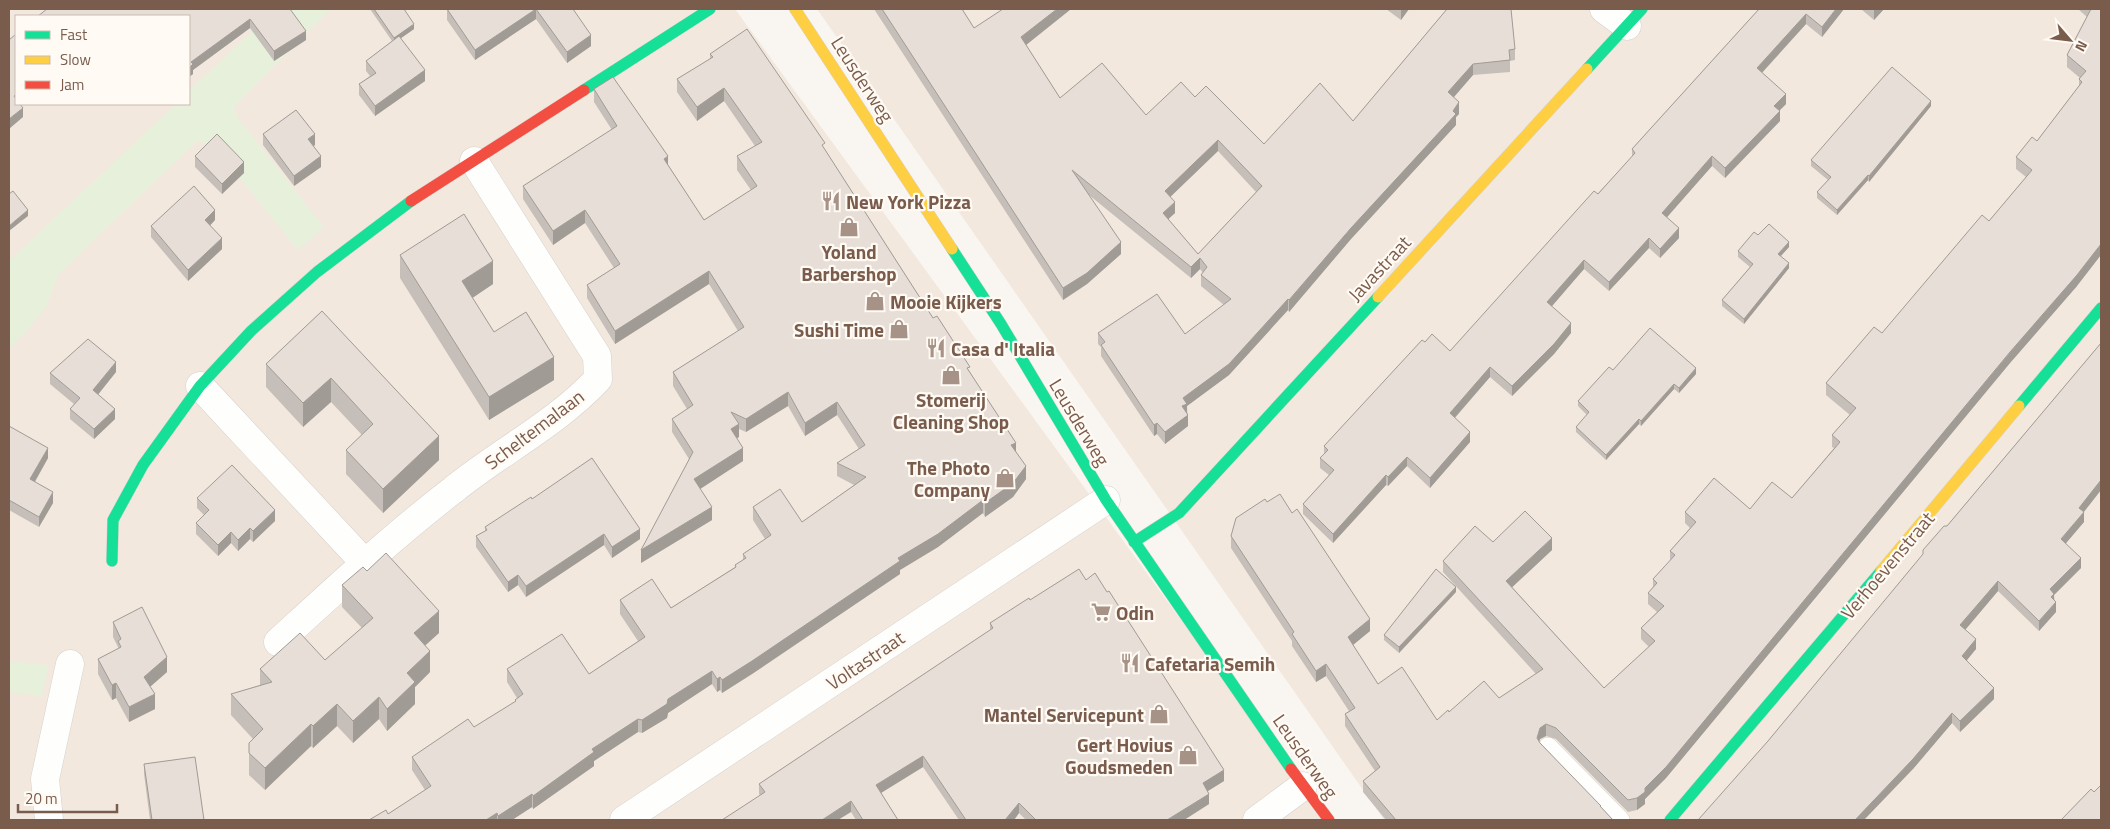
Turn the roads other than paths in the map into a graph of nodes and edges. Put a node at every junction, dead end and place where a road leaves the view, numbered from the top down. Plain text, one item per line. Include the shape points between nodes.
1 (710, 9) edge
2 (795, 9) edge
3 (1604, 9) edge
4 (1634, 17) edge
5 (474, 161) junction
6 (2101, 308) edge
7 (200, 386) junction
8 (1106, 500) junction
9 (1134, 542) junction
10 (112, 561) dead end
11 (364, 562) junction
12 (278, 642) dead end
13 (70, 664) dead end
14 (1548, 747) dead end
15 (1303, 786) junction
16 (49, 820) edge
17 (624, 820) edge
18 (1258, 820) edge
19 (1329, 820) edge
20 (1620, 820) edge
21 (1670, 820) edge

1 - 5 street
2 - 8 street, Leusderweg via 1001,324
3 - 4 street
4 - 9 street, Javastraat via 1179,513
5 - 7 street via 396,211 317,272 251,331
5 - 11 street, Scheltemalaan via 597,356 598,379 580,398 454,489
6 - 21 street, Verhoevenstraat
7 - 10 street via 143,465 113,520
7 - 11 street
8 - 9 street, Leusderweg
8 - 17 street, Voltastraat
9 - 15 street, Leusderweg
11 - 12 street, Scheltemalaan
13 - 16 street via 46,779
14 - 20 lane
15 - 18 street
15 - 19 street, Leusderweg

